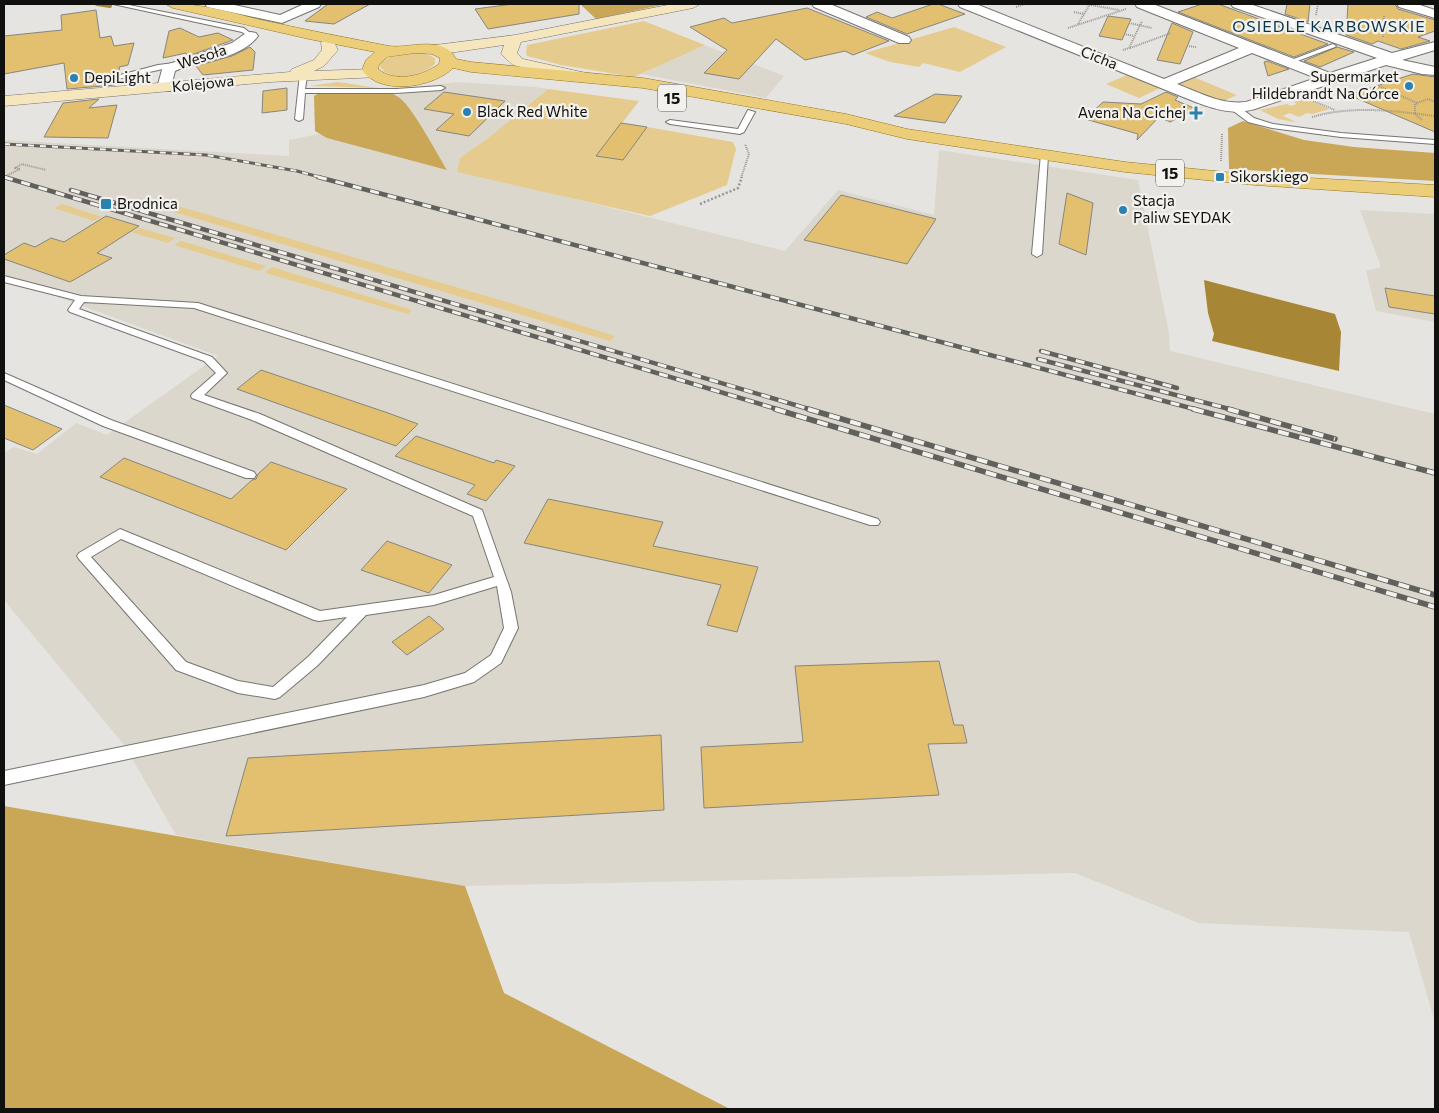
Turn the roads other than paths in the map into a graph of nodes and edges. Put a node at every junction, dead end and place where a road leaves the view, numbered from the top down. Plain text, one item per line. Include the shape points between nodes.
1 (116, 4) edge
2 (173, 4) edge
3 (212, 4) edge
4 (314, 4) edge
5 (693, 4) edge
6 (819, 4) edge
7 (965, 4) edge
8 (1238, 4) edge
9 (1404, 4) edge
10 (1137, 10) edge
11 (1435, 14) edge
12 (309, 35) junction
13 (251, 36) joint
14 (515, 39) junction
15 (904, 40) dead end
16 (328, 43) junction
17 (1333, 46) dead end
18 (1435, 46) edge
19 (1253, 48) junction
20 (393, 51) junction
21 (444, 57) junction
22 (1388, 59) junction
23 (1290, 62) junction
24 (174, 65) junction
25 (372, 67) junction
26 (1435, 71) edge
27 (586, 78) junction
28 (1331, 79) junction
29 (105, 80) dead end
30 (301, 80) junction
31 (438, 81) junction
32 (1164, 84) junction
33 (165, 85) junction
34 (4, 99) edge
35 (1235, 108) junction
36 (751, 112) junction
37 (299, 119) dead end
38 (670, 122) dead end
39 (907, 134) junction
40 (1435, 142) edge
41 (1044, 156) junction
42 (1435, 191) edge
43 (1036, 254) dead end
44 (4, 279) edge
45 (81, 299) junction
46 (4, 376) edge
47 (250, 475) dead end
48 (874, 522) dead end
49 (501, 580) junction
50 (363, 610) junction
51 (4, 778) edge

1 - 13 lane via 244,30
2 - 12 main road, 15
3 - 4 street via 282,19
5 - 14 street
6 - 15 street
7 - 32 street, Cicha
8 - 22 street
9 - 11 street
10 - 19 street via 1162,12
12 - 16 main road, 15
12 - 20 main road, 15
13 - 24 street, Wesoła via 240,45
14 - 21 street
14 - 27 street via 509,50 518,62
16 - 25 main road, 15
16 - 30 street via 330,50 324,60
17 - 23 lane
18 - 22 street
19 - 23 street
19 - 32 street
20 - 21 main road, 15 via 415,48
20 - 25 main road, 15
21 - 27 main road, 15 via 471,67
21 - 31 main road, 15
22 - 26 street
22 - 28 street
23 - 28 street
24 - 29 lane
24 - 33 street, Wesoła via 168,69
25 - 30 street, Kolejowa
25 - 31 main road, 15 via 389,80
27 - 39 main road, 15 via 704,93 846,119
28 - 35 street
30 - 31 lane via 396,91
30 - 33 street, Kolejowa via 244,79
30 - 37 lane
31 - 36 main road, 15 via 462,75 607,88
32 - 35 street, Cicha
33 - 34 street, Kolejowa
35 - 40 lane via 1252,120 1272,126
36 - 38 lane via 740,132
36 - 39 main road, 15 via 841,128
39 - 41 main road, 15
41 - 42 main road, 15 via 1199,176
41 - 43 lane
44 - 45 lane
45 - 48 lane via 195,305
45 - 49 lane via 73,310 208,359 222,373 196,396 256,417 478,513
46 - 47 lane via 107,423
49 - 50 lane via 434,600
49 - 51 lane via 511,628 496,659 469,678 415,693
50 - 50 lane via 318,616 120,534 83,556 181,666 238,687 275,694

